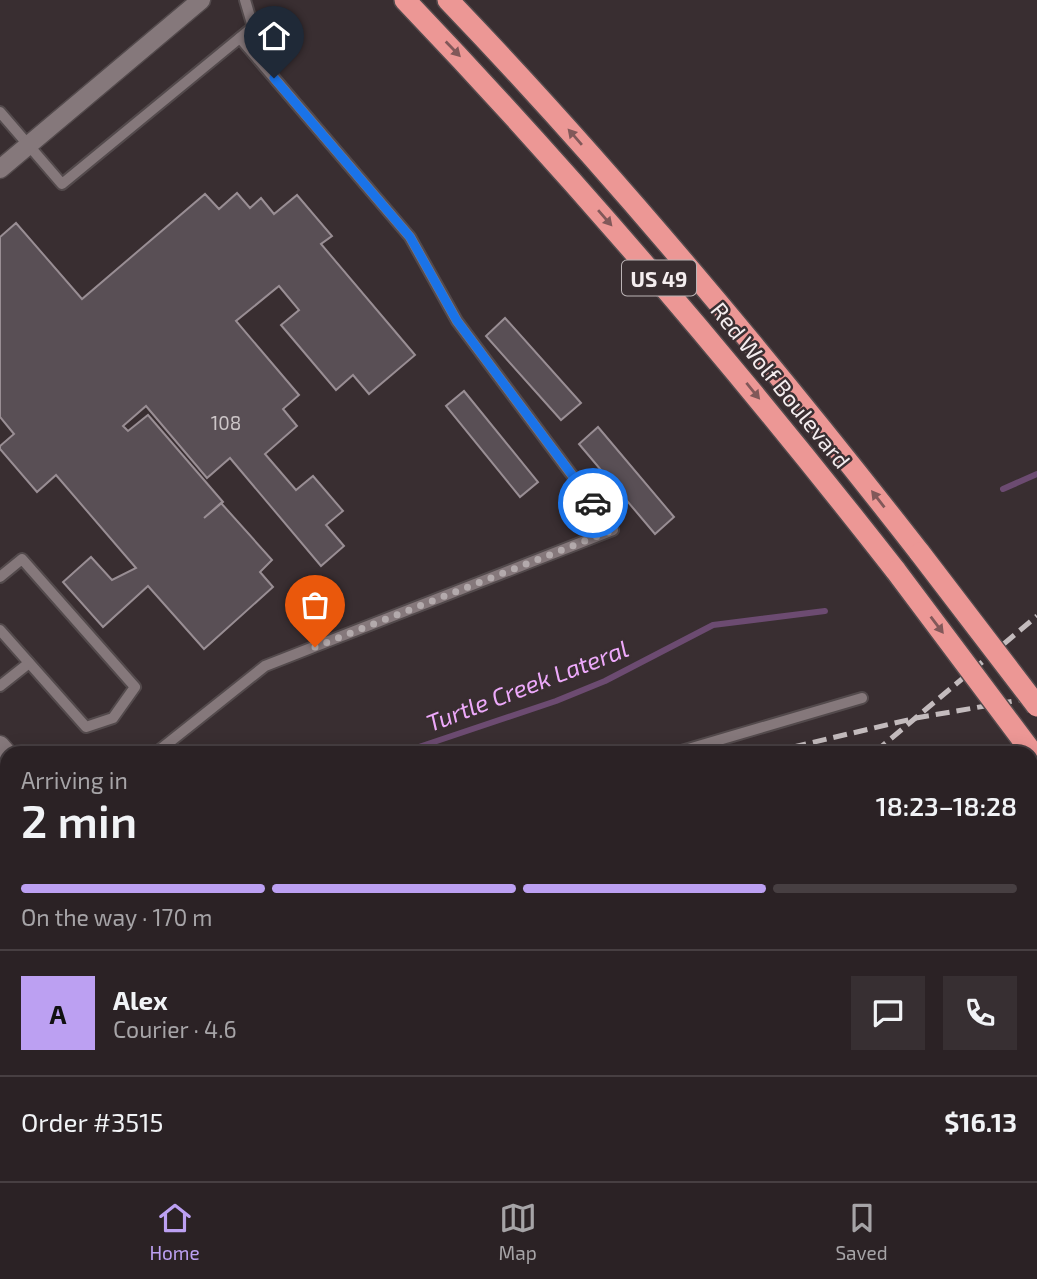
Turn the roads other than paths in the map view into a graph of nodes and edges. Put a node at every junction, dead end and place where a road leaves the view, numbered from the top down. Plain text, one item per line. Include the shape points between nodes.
1 (201, 0) edge
2 (245, 0) edge
3 (405, 0) edge
4 (448, 0) edge
5 (240, 38) junction
6 (0, 112) edge
7 (29, 145) junction
8 (0, 169) edge
9 (0, 577) edge
10 (0, 630) edge
11 (29, 663) junction
12 (0, 686) edge
13 (862, 698) dead end
14 (1037, 706) edge
15 (165, 746) edge
16 (698, 746) edge
17 (1027, 746) edge

1 - 7 street
2 - 5 lane via 253,27
3 -> 17 highway, Red Wolf Boulevard / US 49, bridge via 513,112 687,311 896,570
14 -> 4 highway, Red Wolf Boulevard / US 49, bridge via 707,286
5 - 7 lane via 62,184
5 - 15 lane via 410,237 457,321 613,530 265,666
6 - 7 lane
7 - 8 street
9 - 11 lane via 22,559 135,687 113,718 86,727
10 - 11 lane
11 - 12 lane
13 - 16 lane

